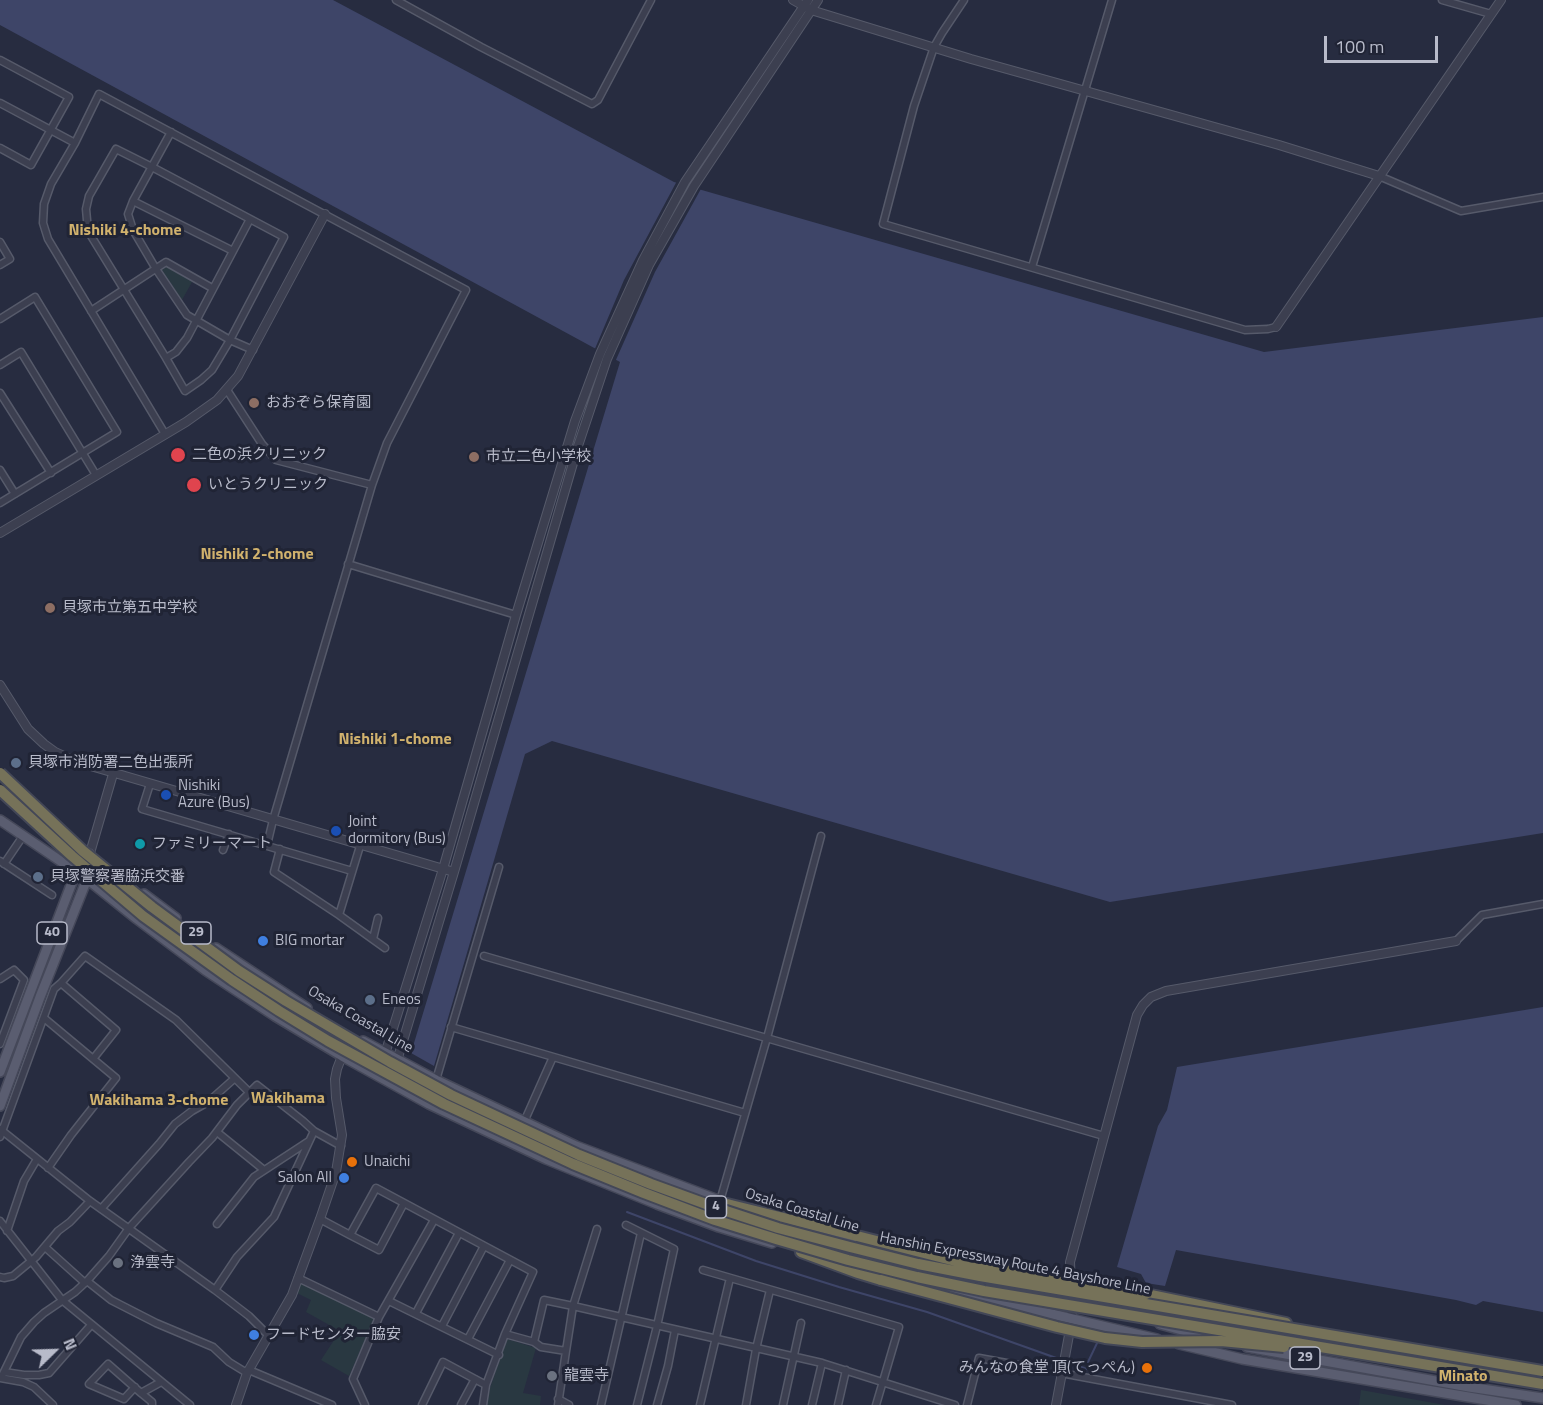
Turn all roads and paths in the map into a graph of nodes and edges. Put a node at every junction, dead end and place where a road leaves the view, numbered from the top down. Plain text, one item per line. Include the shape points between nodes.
1 (396, 0) edge
2 (651, 0) edge
3 (792, 0) edge
4 (818, 0) edge
5 (964, 0) edge
6 (1112, 0) edge
7 (1442, 0) edge
8 (1501, 0) edge
9 (808, 5) edge
10 (1491, 14) junction
11 (934, 47) junction
12 (0, 60) edge
13 (1086, 91) junction
14 (0, 103) edge
15 (51, 130) junction
16 (171, 132) junction
17 (75, 143) junction
18 (0, 148) edge
19 (152, 167) junction
20 (1379, 176) junction
21 (1543, 197) edge
22 (133, 201) junction
23 (325, 214) junction
24 (250, 219) junction
25 (0, 242) edge
26 (232, 251) junction
27 (0, 265) edge
28 (1032, 267) junction
29 (156, 269) junction
30 (212, 288) junction
31 (124, 289) junction
32 (91, 310) junction
33 (0, 319) edge
34 (195, 321) junction
35 (1276, 327) joint
36 (230, 340) junction
37 (253, 350) junction
38 (604, 357) junction
39 (166, 358) junction
40 (0, 365) edge
41 (227, 390) junction
42 (0, 393) edge
43 (165, 434) junction
44 (83, 453) junction
45 (0, 470) edge
46 (51, 473) junction
47 (96, 475) junction
48 (372, 485) junction
49 (15, 494) junction
50 (0, 503) edge
51 (0, 533) edge
52 (348, 564) junction
53 (516, 615) junction
54 (0, 685) edge
55 (0, 773) edge
56 (114, 774) junction
57 (150, 784) junction
58 (0, 790) edge
59 (0, 798) edge
60 (273, 819) junction
61 (0, 820) edge
62 (230, 834) junction
63 (23, 836) junction
64 (821, 836) dead end
65 (267, 845) junction
66 (360, 846) junction
67 (280, 849) junction
68 (223, 850) dead end
69 (90, 853) junction
70 (2, 863) edge
71 (499, 867) dead end
72 (443, 869) junction
73 (352, 871) junction
74 (76, 872) junction
75 (454, 872) junction
76 (87, 879) junction
77 (52, 895) dead end
78 (1543, 904) edge
79 (339, 915) junction
80 (378, 918) dead end
81 (373, 939) junction
82 (1456, 941) joint
83 (385, 948) dead end
84 (484, 956) dead end
85 (0, 979) edge
86 (61, 983) junction
87 (44, 1018) junction
88 (451, 1027) junction
89 (767, 1038) junction
90 (0, 1044) edge
91 (386, 1053) junction
92 (342, 1056) junction
93 (553, 1057) junction
94 (93, 1059) junction
95 (398, 1059) junction
96 (0, 1072) edge
97 (377, 1076) junction
98 (235, 1078) junction
99 (436, 1080) junction
100 (390, 1082) junction
101 (249, 1092) junction
102 (0, 1106) edge
103 (745, 1113) junction
104 (524, 1122) junction
105 (314, 1131) junction
106 (1, 1132) edge
107 (217, 1132) junction
108 (1104, 1136) junction
109 (310, 1140) junction
110 (341, 1146) junction
111 (37, 1159) junction
112 (48, 1168) junction
113 (264, 1170) junction
114 (90, 1201) junction
115 (723, 1202) junction
116 (404, 1203) junction
117 (101, 1209) junction
118 (321, 1219) junction
119 (434, 1220) junction
120 (0, 1221) edge
121 (217, 1224) dead end
122 (626, 1225) dead end
123 (129, 1228) junction
124 (597, 1229) dead end
125 (7, 1231) junction
126 (459, 1233) junction
127 (641, 1233) junction
128 (350, 1235) junction
129 (484, 1246) junction
130 (45, 1247) junction
131 (801, 1252) junction
132 (510, 1260) junction
133 (30, 1261) junction
134 (703, 1270) dead end
135 (0, 1277) edge
136 (298, 1278) junction
137 (730, 1278) junction
138 (86, 1282) junction
139 (215, 1290) junction
140 (770, 1290) junction
141 (1071, 1298) junction
142 (62, 1300) junction
143 (389, 1301) junction
144 (573, 1306) junction
145 (416, 1313) junction
146 (379, 1317) junction
147 (622, 1317) junction
148 (1072, 1319) junction
149 (801, 1323) dead end
150 (92, 1324) junction
151 (442, 1326) junction
152 (657, 1326) junction
153 (675, 1330) junction
154 (505, 1334) junction
155 (269, 1336) junction
156 (468, 1339) junction
157 (715, 1340) junction
158 (534, 1342) junction
159 (1373, 1343) junction
160 (756, 1348) junction
161 (566, 1351) junction
162 (499, 1354) junction
163 (1371, 1355) junction
164 (793, 1357) junction
165 (822, 1363) junction
166 (1023, 1366) dead end
167 (846, 1370) junction
168 (248, 1371) junction
169 (1543, 1371) edge
170 (1061, 1373) junction
171 (1, 1376) edge
172 (475, 1379) junction
173 (161, 1382) junction
174 (883, 1382) junction
175 (1543, 1384) edge
176 (486, 1385) junction
177 (135, 1387) junction
178 (141, 1393) junction
179 (1543, 1398) edge
180 (558, 1402) edge
181 (53, 1405) edge
182 (152, 1405) edge
183 (190, 1405) edge
184 (236, 1405) edge
185 (332, 1405) edge
186 (365, 1405) edge
187 (422, 1405) edge
188 (461, 1405) edge
189 (483, 1405) edge
190 (569, 1405) edge
191 (601, 1405) edge
192 (637, 1405) edge
193 (657, 1405) edge
194 (700, 1405) edge
195 (746, 1405) edge
196 (783, 1405) edge
197 (812, 1405) edge
198 (838, 1405) edge
199 (876, 1405) edge
200 (955, 1405) edge
201 (967, 1405) edge
202 (1056, 1405) edge
203 (1227, 1405) edge
204 (1516, 1405) edge

1 - 2 street via 592,104 598,100
3 - 9 street
4 - 9 street
5 - 11 street
6 - 13 street
7 - 10 street
8 - 10 street
9 - 11 street
9 - 38 street via 694,186
9 - 38 street via 685,182 643,260
10 - 20 street
11 - 13 street
11 - 28 street via 883,224
12 - 15 street via 69,98
13 - 20 street
13 - 28 street
14 - 15 street
15 - 17 street
15 - 18 street via 32,165
16 - 17 street via 99,94
16 - 19 street
16 - 23 street
17 - 32 street via 51,184 43,223 48,239
19 - 22 street
19 - 24 street
19 - 31 street via 116,149 86,209 88,231
20 - 21 street via 1461,212
20 - 35 street
22 - 26 street
22 - 29 street via 128,214 133,230
23 - 37 street
23 - 48 street via 466,290 387,443
24 - 26 street
24 - 36 street via 284,237
25 - 27 street via 10,259
26 - 30 street
28 - 35 street via 1245,330
29 - 30 street via 166,262
29 - 31 street
29 - 34 street
30 - 34 street
31 - 32 street
31 - 39 street
32 - 43 street
33 - 44 street via 35,297 117,432
34 - 36 street
34 - 39 street via 187,338
36 - 37 street
36 - 39 street via 212,370 185,391
37 - 41 street
38 - 53 street via 575,421
38 - 75 street
40 - 44 street via 21,352
41 - 43 street
41 - 48 street via 276,460
42 - 46 street
43 - 47 street
44 - 46 street
44 - 47 street
45 - 49 street
46 - 49 street
47 - 51 street
48 - 52 street
49 - 50 street
52 - 53 street
52 - 60 street
53 - 72 street
54 - 56 street via 28,729 44,744 77,762
55 - 159 highway, Hanshin Expressway Route 4 Bayshore Line / 4, bridge via 100,865 239,971 390,1062 579,1155 717,1208 907,1261
56 - 57 street
56 - 69 street
57 - 60 street
57 - 62 street via 142,809
58 - 163 highway, Hanshin Expressway Route 4 Bayshore Line / 4, bridge via 144,916 270,1005 444,1104 573,1164 725,1223 917,1277
59 - 69 main road, Osaka Coastal Line / 29
60 - 65 street
60 - 66 street
61 - 63 main road, 29
62 - 65 street
62 - 68 street
63 - 70 street
63 - 74 main road, 29
64 - 89 street
65 - 67 street
66 - 72 street
66 - 73 street
67 - 73 street
67 - 79 street via 274,872
69 - 74 main road, 40
69 - 76 main road, 40
69 - 91 main road, Osaka Coastal Line / 29 via 216,948
70 - 77 street
71 - 88 street
72 - 75 street
72 - 91 street
73 - 79 street
74 - 76 main road, 29
74 - 96 main road, 40
75 - 95 street
76 - 92 main road, 29 via 205,970
76 - 102 main road, 40
78 - 82 street via 1482,915
79 - 81 street
80 - 81 street
81 - 83 street
82 - 108 street via 1166,991 1151,997 1137,1015
84 - 89 street
85 - 90 street via 14,970 24,980
86 - 87 street via 54,989
86 - 94 street via 116,1030
86 - 98 street via 85,956 176,1020
87 - 94 street
87 - 106 street
88 - 93 street
88 - 99 street
89 - 103 street
89 - 108 street
91 - 95 main road, Osaka Coastal Line / 29
91 - 97 street
92 - 97 main road, 29
92 - 110 street via 335,1079
93 - 103 street
93 - 104 street
94 - 112 street via 116,1078
95 - 99 main road, Osaka Coastal Line / 29
95 - 100 street
97 - 100 main road, 29
98 - 101 street
98 - 117 street via 175,1124
99 - 104 main road, Osaka Coastal Line / 29
100 - 131 main road, 29 via 429,1104 600,1182 719,1227
101 - 105 street via 256,1085
101 - 107 street
103 - 115 street
104 - 115 main road, Osaka Coastal Line / 29
105 - 109 street
105 - 110 street
106 - 111 street
107 - 113 street
107 - 123 street
108 - 141 street via 1070,1262
109 - 113 street
109 - 139 street via 274,1217 237,1257
110 - 118 street
111 - 112 street
111 - 125 street via 24,1181
112 - 114 street
113 - 121 street
114 - 117 street
114 - 130 street
115 - 141 main road, Osaka Coastal Line / 29 via 853,1242
115 - 159 highway, bridge via 971,1265 1187,1302
116 - 119 street
116 - 128 street via 376,1188
116 - 128 street via 379,1250
117 - 123 street
118 - 128 street
118 - 136 street
119 - 126 street
119 - 143 street
120 - 125 street
122 - 127 street
123 - 138 street
123 - 139 street
124 - 144 street
125 - 133 street
126 - 129 street
126 - 145 street
127 - 147 street
127 - 152 street via 674,1249
129 - 132 street
129 - 151 street
130 - 133 street
130 - 138 street
131 - 148 main road, 29 via 880,1275
131 - 163 highway, bridge via 881,1280 1106,1338 1142,1342 1221,1341
132 - 154 street via 533,1272
132 - 156 street
133 - 135 street via 13,1275
133 - 142 street
134 - 137 street
136 - 146 street
136 - 155 street
137 - 140 street
137 - 157 street
138 - 142 street
138 - 168 street via 111,1300 213,1347 229,1362
139 - 155 street
140 - 160 street
140 - 174 street via 899,1327
141 - 148 street
141 - 179 main road, Osaka Coastal Line / 29 via 1252,1349
142 - 150 street
142 - 171 street via 21,1337
143 - 145 street
143 - 146 street
144 - 147 street
144 - 158 street via 544,1300
144 - 161 street
145 - 151 street
146 - 186 street via 353,1379
147 - 152 street
147 - 191 street
148 - 170 street
148 - 204 main road, 29 via 1242,1359
149 - 164 street
150 - 171 street via 49,1372 39,1376
150 - 173 street
151 - 156 street
152 - 153 street
152 - 192 street
153 - 157 street
153 - 193 street
154 - 158 street
154 - 162 street
155 - 168 street
156 - 162 street
157 - 160 street
157 - 194 street
158 - 161 street
159 - 169 highway, Hanshin Expressway Route 4 Bayshore Line / 4, bridge
160 - 164 street
160 - 195 street
161 - 180 street
162 - 176 street
163 - 175 highway, Hanshin Expressway Route 4 Bayshore Line / 4, bridge
164 - 165 street
164 - 196 street
165 - 167 street
165 - 197 street
166 - 201 street via 979,1358
167 - 174 street
167 - 198 street
168 - 184 street
168 - 185 street
170 - 202 street
170 - 203 street
171 - 181 street via 34,1387
172 - 176 street
172 - 187 street via 443,1362
172 - 188 street
173 - 178 street
173 - 183 street
174 - 199 street
174 - 200 street
176 - 189 street
177 - 177 street via 108,1364 89,1384 124,1399
177 - 178 street
178 - 182 street
180 - 190 street

